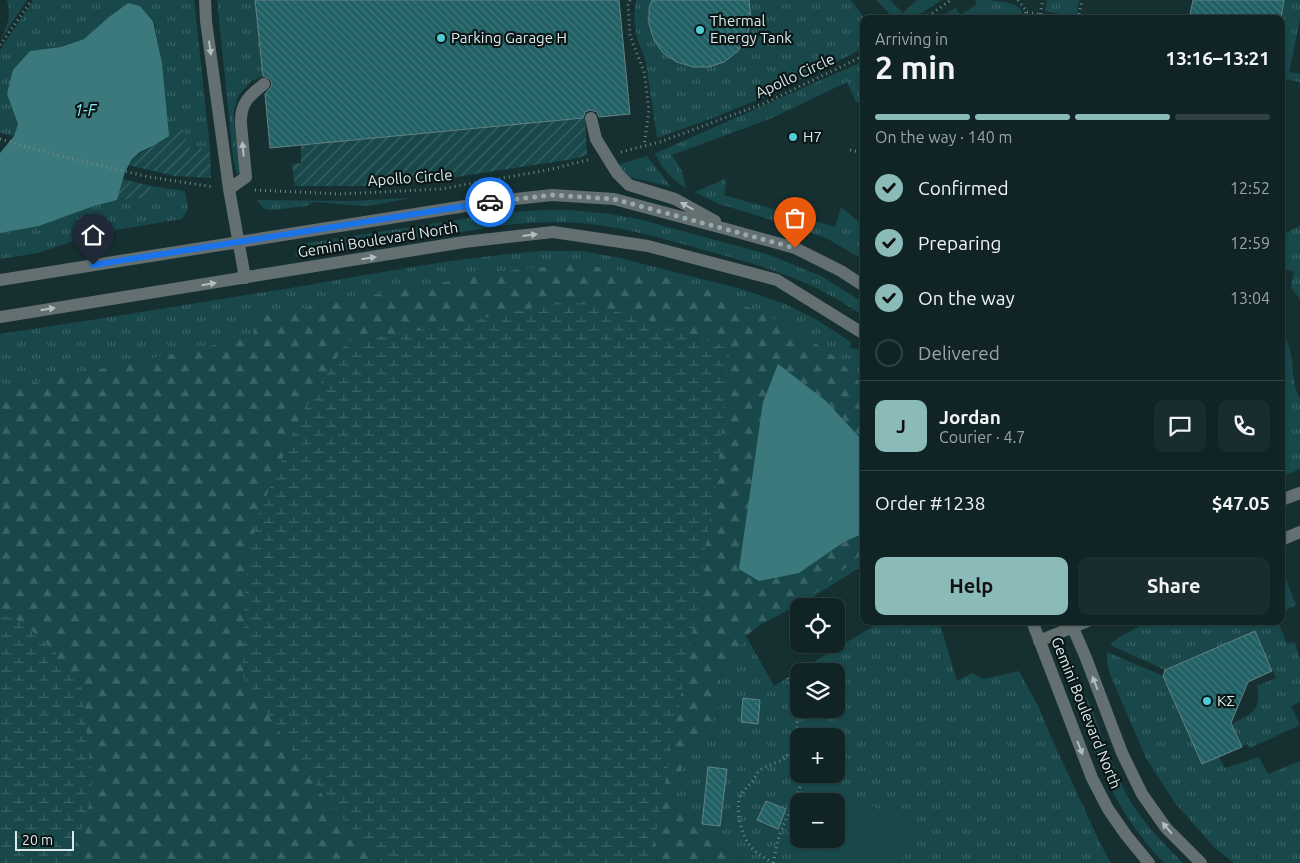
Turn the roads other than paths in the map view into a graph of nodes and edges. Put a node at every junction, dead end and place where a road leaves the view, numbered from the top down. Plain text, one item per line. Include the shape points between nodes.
1 (205, 0) edge
2 (264, 84) dead end
3 (591, 118) dead end
4 (229, 189) junction
5 (730, 230) junction
6 (238, 242) junction
7 (245, 278) junction
8 (0, 280) edge
9 (860, 284) edge
10 (0, 317) edge
11 (860, 332) edge
12 (1300, 493) edge
13 (1285, 499) edge
14 (1300, 532) edge
15 (1285, 538) edge
16 (1033, 625) edge
17 (1069, 625) edge
18 (1071, 625) edge
19 (1039, 641) junction
20 (1148, 863) edge
21 (1201, 863) edge

1 -> 4 street
4 -> 2 street via 246,177 240,116 242,107
5 -> 3 street via 675,199 630,184 617,173 596,139
4 - 6 street
5 - 6 street, Gemini Boulevard North via 614,199 552,195 497,200
5 - 9 street, Gemini Boulevard North via 795,248
6 - 7 street
6 - 8 street, Gemini Boulevard North
10 -> 7 street, Gemini Boulevard North
7 -> 11 street, Gemini Boulevard North via 464,242 546,233 568,234 648,246 777,280
12 - 13 street
14 - 15 street
16 - 19 street, Gemini Boulevard North
17 - 19 street
21 -> 18 street, Gemini Boulevard North via 1166,828 1142,794 1122,754
19 -> 20 street, Gemini Boulevard North via 1092,778 1108,809

